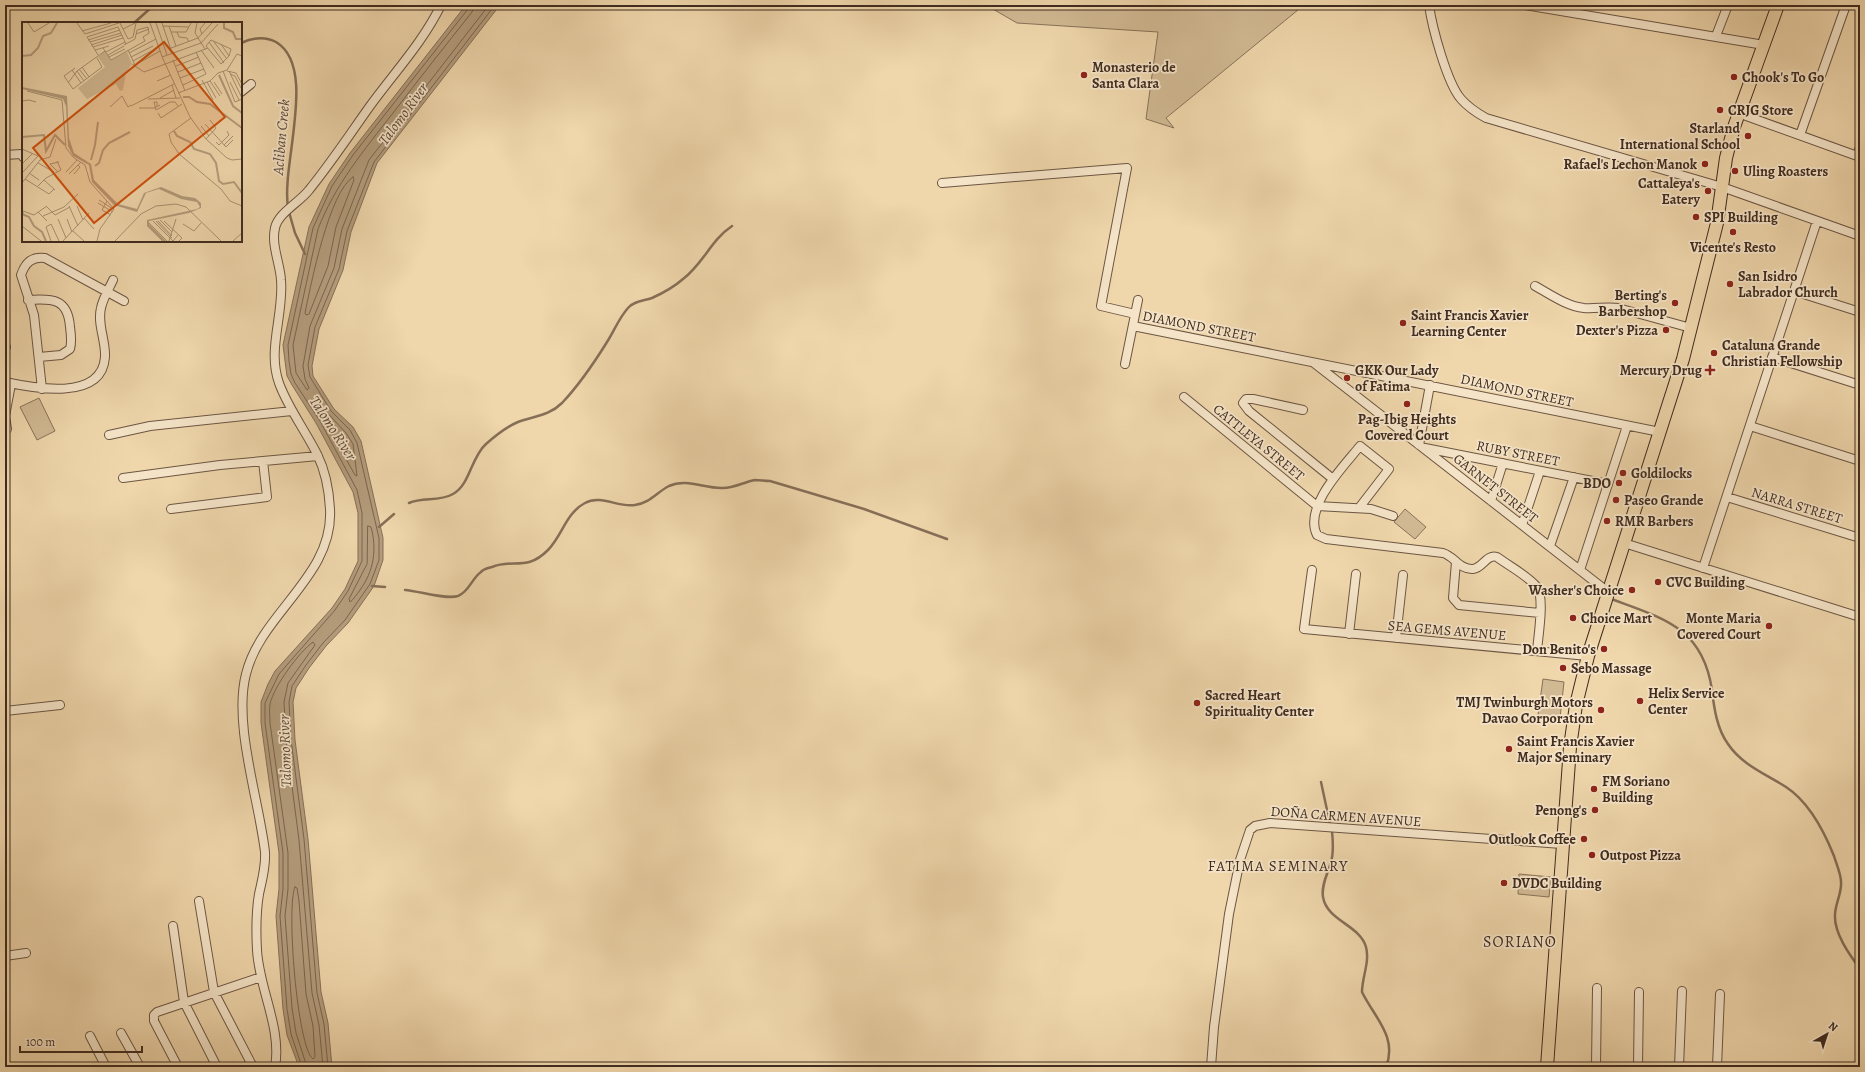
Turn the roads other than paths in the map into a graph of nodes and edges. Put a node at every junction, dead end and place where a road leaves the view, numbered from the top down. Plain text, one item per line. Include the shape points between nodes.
1 (441, 5) edge
2 (1429, 5) edge
3 (1525, 5) edge
4 (1728, 5) edge
5 (1778, 5) edge
6 (1846, 5) edge
7 (1716, 36) junction
8 (1764, 45) junction
9 (251, 84) dead end
10 (242, 91) edge
11 (1738, 113) junction
12 (1800, 135) junction
13 (1860, 147) edge
14 (5, 156) edge
15 (22, 156) edge
16 (1858, 157) edge
17 (942, 183) dead end
18 (1722, 187) junction
19 (1817, 221) junction
20 (1860, 236) edge
21 (113, 280) dead end
22 (1535, 286) dead end
23 (1794, 291) junction
24 (108, 292) junction
25 (28, 300) junction
26 (1138, 300) dead end
27 (124, 301) dead end
28 (1860, 312) edge
29 (1135, 314) junction
30 (1133, 326) junction
31 (1691, 328) junction
32 (39, 357) junction
33 (1772, 357) junction
34 (1311, 361) junction
35 (1125, 364) dead end
36 (8, 383) edge
37 (1430, 385) junction
38 (1860, 385) edge
39 (42, 389) junction
40 (1184, 397) dead end
41 (1303, 410) dead end
42 (292, 411) junction
43 (5, 416) edge
44 (1627, 426) junction
45 (1750, 426) junction
46 (8, 429) dead end
47 (1660, 432) junction
48 (109, 435) dead end
49 (1420, 446) junction
50 (318, 456) junction
51 (263, 461) junction
52 (1860, 461) edge
53 (1504, 463) junction
54 (1540, 471) junction
55 (1574, 477) junction
56 (123, 478) dead end
57 (1333, 479) junction
58 (1608, 484) junction
59 (1727, 497) junction
60 (1491, 501) junction
61 (1317, 506) junction
62 (1359, 508) junction
63 (172, 509) dead end
64 (1392, 516) dead end
65 (1522, 525) junction
66 (1860, 538) edge
67 (1624, 543) junction
68 (1550, 546) junction
69 (1456, 562) junction
70 (1703, 568) junction
71 (1312, 570) dead end
72 (1580, 570) junction
73 (1356, 574) dead end
74 (1403, 575) dead end
75 (1608, 592) junction
76 (1540, 613) junction
77 (1860, 617) edge
78 (1349, 634) junction
79 (1396, 638) junction
80 (1537, 651) junction
81 (1588, 656) junction
82 (60, 705) dead end
83 (5, 711) edge
84 (1562, 844) junction
85 (199, 901) dead end
86 (173, 926) dead end
87 (26, 953) dead end
88 (5, 956) edge
89 (261, 977) junction
90 (1597, 988) dead end
91 (1682, 991) dead end
92 (214, 992) junction
93 (1639, 992) dead end
94 (1720, 994) dead end
95 (184, 1002) junction
96 (121, 1033) dead end
97 (90, 1036) dead end
98 (106, 1067) edge
99 (140, 1067) edge
100 (178, 1067) edge
101 (217, 1067) edge
102 (253, 1067) edge
103 (275, 1067) edge
104 (1211, 1067) edge
105 (1547, 1067) edge
106 (1596, 1067) edge
107 (1638, 1067) edge
108 (1679, 1067) edge
109 (1717, 1067) edge

1 - 42 street via 407,58 300,200 275,226 282,299 275,361 278,382
2 - 18 street via 1438,44 1455,90 1478,114 1499,123
3 - 7 street
4 - 7 street
5 - 8 main road
6 - 12 street
7 - 8 street
8 - 11 main road
9 - 10 street
11 - 12 street
11 - 18 main road
12 - 16 street
13 - 16 street
14 - 15 street
17 - 29 street via 1127,168 1101,306
18 - 19 street
18 - 31 main road via 1714,236
19 - 20 street
19 - 23 street
21 - 24 street
22 - 31 street via 1576,306 1618,308
23 - 28 street
23 - 33 street
24 - 25 street via 45,258 38,257 31,260 22,270
24 - 27 street
24 - 39 street via 100,313 105,356 99,372 86,385
25 - 32 street
25 - 32 street via 56,301 69,313 70,349 61,355
26 - 29 street
29 - 30 street
30 - 34 street, DIAMOND STREET
30 - 35 street
31 - 47 main road
32 - 39 street
33 - 38 street
33 - 45 street
34 - 37 street, DIAMOND STREET
34 - 49 street, GARNET STREET
36 - 39 street
36 - 43 street
37 - 44 street, DIAMOND STREET
37 - 49 street
40 - 61 street, CATTLEYA STREET
41 - 57 street via 1253,399 1246,399 1244,403 1249,411
42 - 48 street via 150,426
42 - 50 street
43 - 46 street
44 - 47 street, DIAMOND STREET
44 - 58 street
45 - 52 street
45 - 59 street
47 - 67 main road
49 - 53 street, RUBY STREET
49 - 60 street, GARNET STREET
50 - 51 street
50 - 89 street via 328,488 330,510 330,528 325,547 259,644 246,673 243,689 247,745 266,865 257,911 257,949
51 - 56 street
51 - 63 street via 267,497
53 - 54 street, RUBY STREET
53 - 60 street
54 - 55 street, RUBY STREET
54 - 65 street
55 - 58 street, RUBY STREET
55 - 68 street
57 - 61 street
57 - 62 street via 1360,446 1389,469
58 - 72 street
59 - 66 street, NARRA STREET
59 - 70 street
60 - 65 street, GARNET STREET
61 - 62 street
61 - 69 street via 1315,532 1321,537 1447,554
62 - 64 street
65 - 68 street, GARNET STREET
67 - 70 street
67 - 75 main road
68 - 72 street, GARNET STREET
69 - 76 street via 1473,569 1489,557 1497,557 1540,591
69 - 76 street via 1454,598 1459,605
70 - 77 street
71 - 78 street, SEA GEMS AVENUE via 1304,629
72 - 75 street, GARNET STREET
73 - 78 street
74 - 79 street
75 - 81 main road
76 - 80 street
78 - 79 street, SEA GEMS AVENUE
79 - 80 street, SEA GEMS AVENUE
80 - 81 street, SEA GEMS AVENUE
81 - 84 main road via 1572,728
82 - 83 street
84 - 104 street, DOÑA CARMEN AVENUE via 1270,823 1255,826 1247,837 1240,860 1229,914
84 - 105 main road
85 - 92 street
86 - 95 street
87 - 88 street
89 - 92 street
89 - 103 street via 277,1046
90 - 106 street
91 - 108 street
92 - 95 street
92 - 102 street
93 - 107 street
94 - 109 street
95 - 100 street via 160,1010 153,1018
95 - 101 street
96 - 99 street
97 - 98 street

